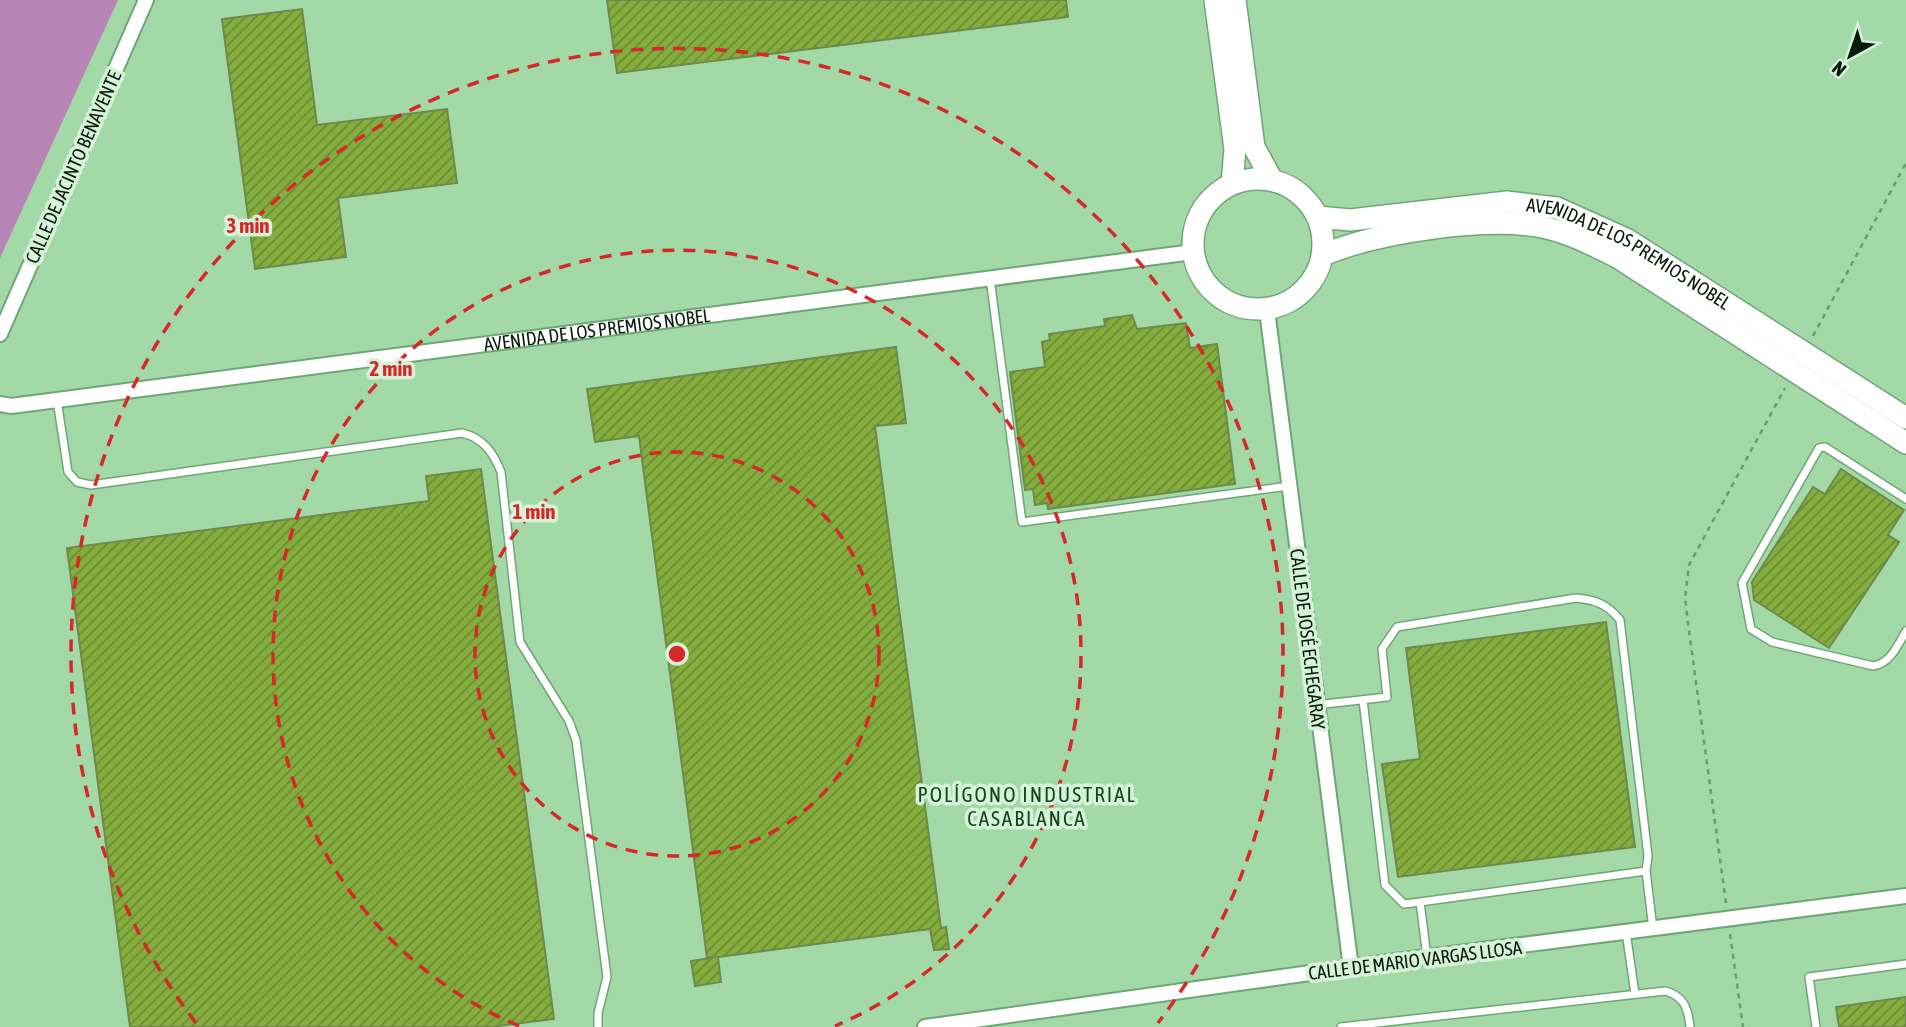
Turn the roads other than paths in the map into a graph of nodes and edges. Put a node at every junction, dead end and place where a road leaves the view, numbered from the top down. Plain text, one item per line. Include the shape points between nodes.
1 (146, 0) edge
2 (1215, 0) edge
3 (1235, 0) edge
4 (1272, 180) junction
5 (1232, 184) junction
6 (1318, 217) junction
7 (1193, 252) junction
8 (1323, 256) junction
9 (990, 278) junction
10 (1267, 310) junction
11 (0, 334) edge
12 (57, 400) junction
13 (0, 404) edge
14 (1906, 418) edge
15 (1906, 443) edge
16 (1289, 486) junction
17 (1906, 499) edge
18 (1906, 631) edge
19 (1363, 700) junction
20 (1316, 705) junction
21 (1646, 871) junction
22 (1906, 896) edge
23 (1420, 902) junction
24 (1653, 929) junction
25 (1626, 932) junction
26 (1427, 957) junction
27 (1906, 964) edge
28 (1351, 968) junction
29 (1635, 994) junction
30 (598, 1027) edge
31 (925, 1027) edge
32 (1341, 1027) edge
33 (1690, 1027) edge
34 (1816, 1027) edge

1 - 11 street, CALLE DE JACINTO BENAVENTE
2 - 5 street via 1235,149
3 - 4 street via 1254,147
4 - 5 street
4 - 6 street via 1296,190
5 - 7 street via 1213,196 1200,214 1193,232
6 - 8 street
6 - 14 street, AVENIDA DE LOS PREMIOS NOBEL via 1350,220 1507,202 1557,208 1628,240
7 - 9 street, AVENIDA DE LOS PREMIOS NOBEL
7 - 10 street via 1198,272 1226,302
8 - 10 street via 1305,291 1287,304
8 - 15 street, AVENIDA DE LOS PREMIOS NOBEL via 1353,242 1472,225 1547,228 1583,239
9 - 12 street, AVENIDA DE LOS PREMIOS NOBEL
9 - 16 lane via 1022,522
10 - 16 street, CALLE DE JOSÉ ECHEGARAY
12 - 13 street, AVENIDA DE LOS PREMIOS NOBEL via 10,407
12 - 30 lane via 68,472 77,482 91,485 462,433 484,443 500,472 520,642 576,740 607,977
16 - 20 street, CALLE DE JOSÉ ECHEGARAY
17 - 18 lane via 1825,447 1819,448 1742,583 1751,629 1772,642 1873,666 1890,657
19 - 20 lane
19 - 21 lane via 1387,697 1382,649 1397,627 1576,598 1597,601 1612,610 1620,620 1648,856
19 - 23 lane via 1385,885 1404,904
20 - 28 street, CALLE DE JOSÉ ECHEGARAY
21 - 23 lane
21 - 24 lane
22 - 24 street, CALLE DE MARIO VARGAS LLOSA
23 - 26 lane
24 - 25 street, CALLE DE MARIO VARGAS LLOSA
25 - 26 street, CALLE DE MARIO VARGAS LLOSA
25 - 29 lane
26 - 28 street, CALLE DE MARIO VARGAS LLOSA
27 - 34 lane via 1809,976
28 - 31 street, CALLE DE MARIO VARGAS LLOSA
29 - 32 lane
29 - 33 lane via 1676,994 1685,1003

